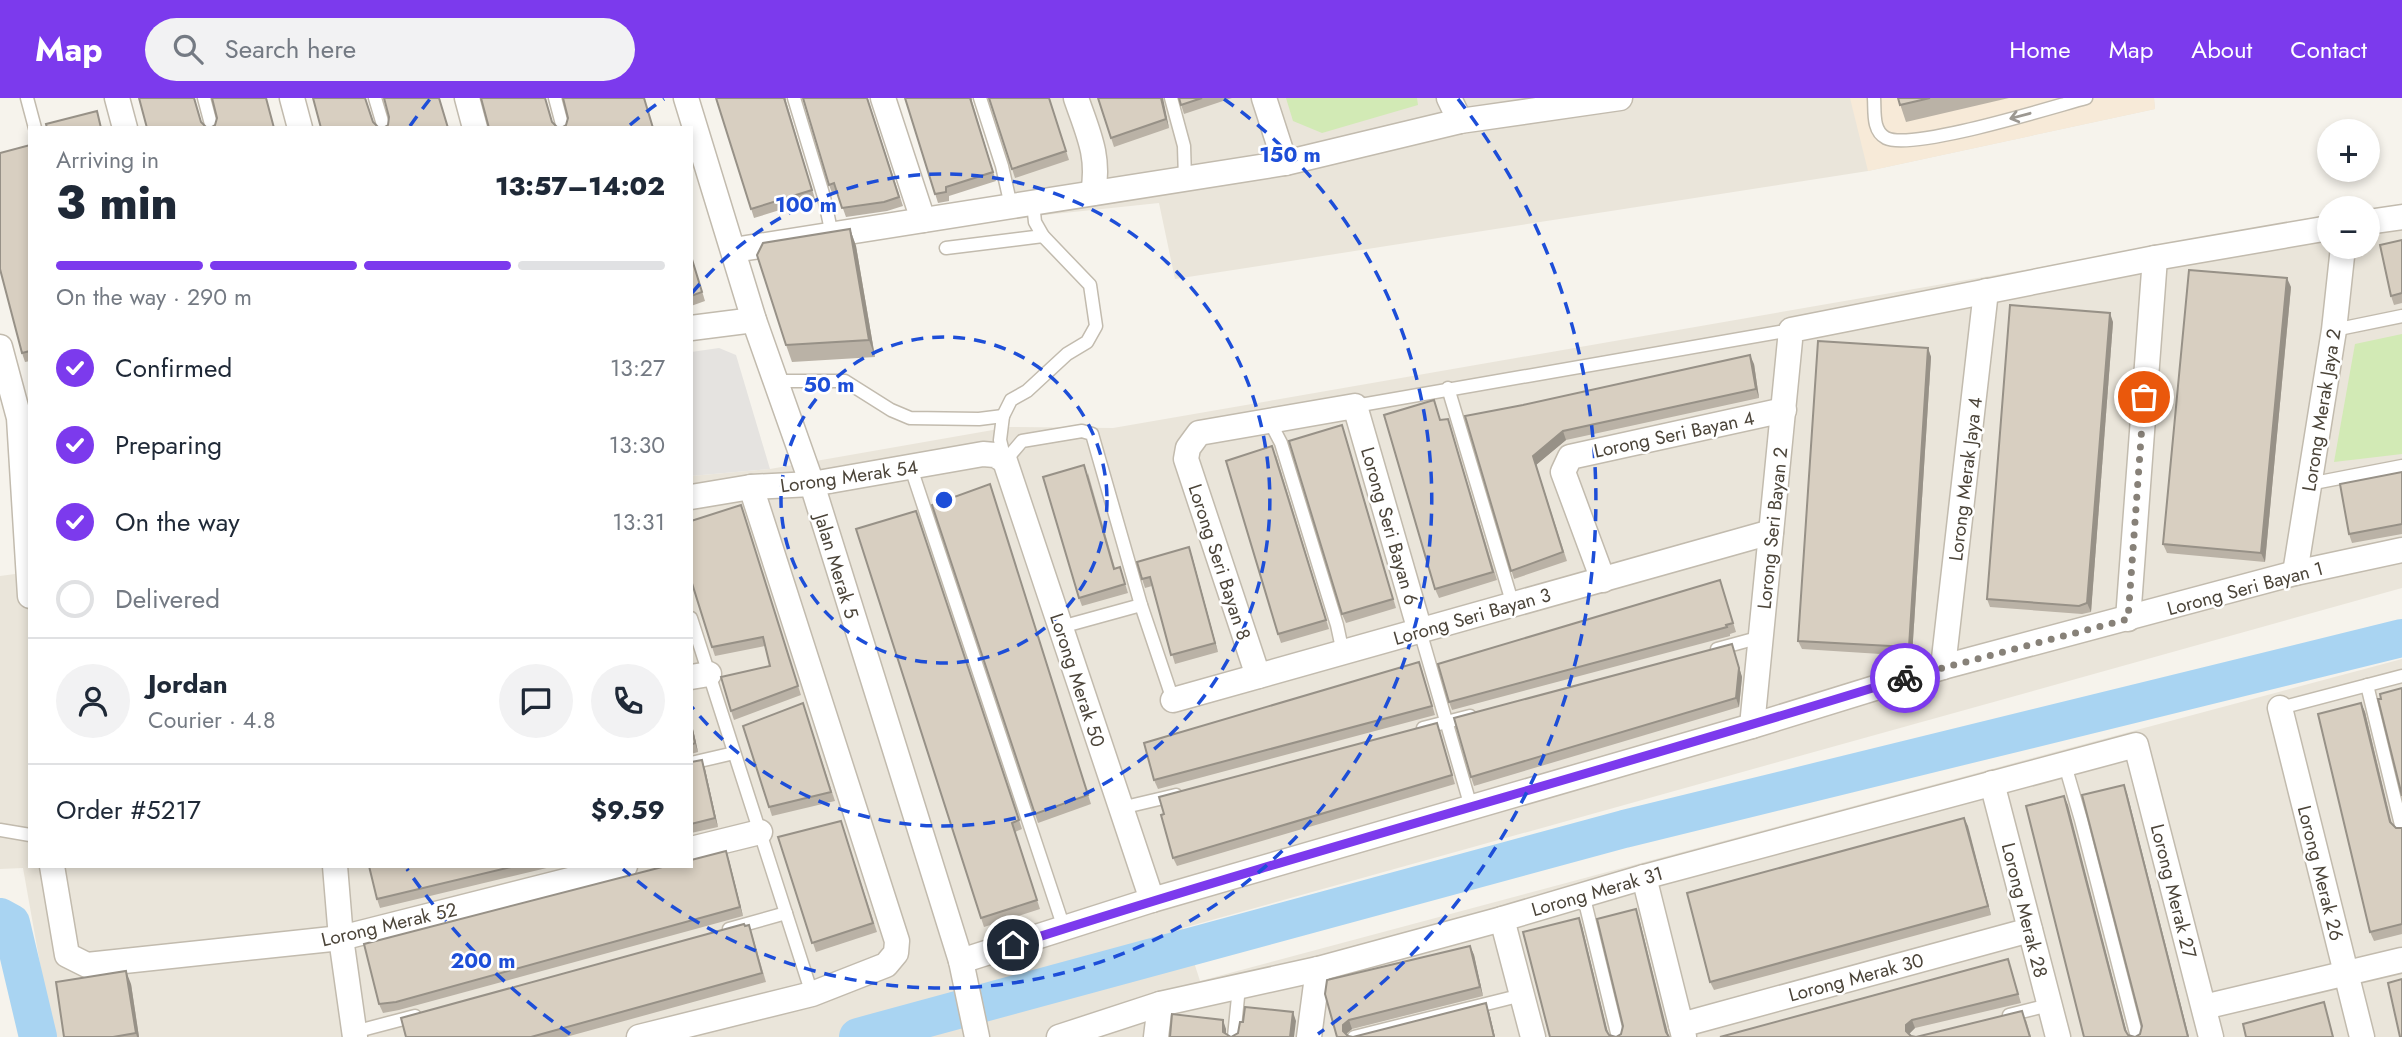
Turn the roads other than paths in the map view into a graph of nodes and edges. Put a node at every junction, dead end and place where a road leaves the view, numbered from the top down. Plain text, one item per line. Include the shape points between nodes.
1 (27, 98) edge
2 (117, 98) edge
3 (204, 98) edge
4 (292, 98) edge
5 (375, 98) edge
6 (467, 98) edge
7 (555, 98) edge
8 (686, 98) edge
9 (794, 98) edge
10 (884, 98) edge
11 (980, 98) edge
12 (1076, 98) edge
13 (1171, 98) edge
14 (1264, 98) edge
15 (1449, 98) edge
16 (1620, 98) edge
17 (1874, 98) edge
18 (2086, 98) edge
19 (1460, 121) junction
20 (34, 126) edge
21 (124, 126) edge
22 (211, 126) edge
23 (299, 126) edge
24 (383, 126) edge
25 (474, 126) edge
26 (562, 126) edge
27 (1285, 163) junction
28 (1185, 179) junction
29 (1093, 194) junction
30 (1022, 205) junction
31 (2402, 217) edge
32 (923, 220) junction
33 (2380, 220) edge
34 (2317, 230) edge
35 (832, 235) junction
36 (1043, 236) junction
37 (946, 248) dead end
38 (734, 250) junction
39 (2155, 258) junction
40 (2342, 259) edge
41 (1986, 291) junction
42 (2402, 316) edge
43 (754, 320) junction
44 (693, 328) edge
45 (1791, 330) junction
46 (2334, 330) junction
47 (0, 347) edge
48 (776, 381) junction
49 (1448, 388) junction
50 (1355, 406) junction
51 (1784, 410) junction
52 (1003, 416) junction
53 (16, 418) edge
54 (1269, 420) junction
55 (1005, 461) junction
56 (2402, 466) edge
57 (911, 468) junction
58 (812, 484) junction
59 (2309, 484) junction
60 (751, 487) junction
61 (693, 497) edge
62 (1771, 532) junction
63 (2402, 550) edge
64 (28, 571) edge
65 (2295, 573) junction
66 (1603, 580) junction
67 (1513, 605) junction
68 (1141, 606) junction
69 (2128, 619) junction
70 (1061, 627) junction
71 (693, 631) edge
72 (1420, 631) junction
73 (1761, 637) junction
74 (1709, 651) edge
75 (1343, 653) junction
76 (1943, 667) junction
77 (700, 675) edge
78 (1258, 676) junction
79 (2402, 676) edge
80 (2367, 685) junction
81 (1173, 700) joint
82 (2280, 708) joint
83 (1486, 711) edge
84 (1446, 722) junction
85 (1752, 726) junction
86 (1406, 733) edge
87 (2136, 745) joint
88 (734, 753) junction
89 (693, 763) edge
90 (2064, 765) junction
91 (1992, 783) junction
92 (1192, 791) edge
93 (1471, 807) junction
94 (1121, 808) junction
95 (2402, 829) edge
96 (0, 830) edge
97 (760, 832) junction
98 (28, 835) edge
99 (693, 849) edge
100 (52, 868) edge
101 (335, 868) edge
102 (617, 868) edge
103 (1644, 877) junction
104 (1583, 894) junction
105 (1152, 900) junction
106 (786, 913) junction
107 (1502, 919) junction
108 (1064, 928) junction
109 (2030, 930) junction
110 (722, 931) edge
111 (341, 938) junction
112 (2402, 960) edge
113 (1318, 969) junction
114 (963, 971) junction
115 (2345, 973) junction
116 (1239, 987) junction
117 (812, 994) junction
118 (1522, 995) junction
119 (1160, 1004) junction
120 (2049, 1005) junction
121 (2204, 1007) junction
122 (430, 1012) edge
123 (1997, 1018) edge
124 (1683, 1031) edge
125 (976, 1034) edge
126 (355, 1035) edge
127 (1073, 1035) edge
128 (639, 1037) edge
129 (1156, 1037) edge
130 (1234, 1037) edge
131 (1309, 1037) edge
132 (1354, 1037) edge
133 (1533, 1037) edge
134 (1618, 1037) edge
135 (2058, 1037) edge
136 (2137, 1037) edge
137 (2211, 1037) edge
138 (2362, 1037) edge

1 - 20 lane
2 - 21 street
3 - 22 lane
4 - 23 street
5 - 24 lane
6 - 25 street
7 - 26 lane
8 - 38 street, Jalan Merak 5
9 - 35 lane
10 - 32 street
11 - 30 lane via 1002,166
12 - 29 street via 1093,148 1097,172
13 - 28 lane via 1184,146
14 - 27 street
15 - 19 street
16 - 19 street
18 -> 17 lane via 1959,132 1904,141 1880,133
19 - 27 street
27 - 28 street
28 - 29 street
29 - 30 street
30 - 32 street
30 - 36 lane
31 - 33 street
32 - 35 street
34 - 39 street
35 - 38 street
36 - 37 lane
36 - 52 lane via 1090,285 1096,326 1087,342 1011,400
38 - 43 street, Jalan Merak 5
39 - 41 street
39 - 69 street
40 - 46 street, Lorong Merak Jaya 2
41 - 45 street
41 - 76 street, Lorong Merak Jaya 4
42 - 46 lane
43 - 44 street
43 - 48 street, Jalan Merak 5
45 - 49 lane
45 - 51 street, Lorong Seri Bayan 2
46 - 59 street, Lorong Merak Jaya 2
47 - 53 street
48 - 52 lane via 845,381 910,418
48 - 58 street, Jalan Merak 5
49 - 50 lane
49 - 67 lane
50 - 54 street
50 - 72 street, Lorong Seri Bayan 6
51 - 62 street, Lorong Seri Bayan 2
51 - 66 street, Lorong Seri Bayan 4 via 1570,457 1563,472
52 - 55 lane via 1000,440
53 - 64 street
54 - 75 lane via 1280,443
54 - 78 street, Lorong Seri Bayan 8 via 1199,433 1186,459
55 - 57 street, Lorong Merak 54 via 983,454
55 - 68 lane via 1022,441 1082,431 1092,434
55 - 70 street, Lorong Merak 50
56 - 59 lane
57 - 58 street, Lorong Merak 54
57 - 108 lane
58 - 60 street, Lorong Merak 54
58 - 114 street, Jalan Merak 5
59 - 65 street, Lorong Merak Jaya 2
60 - 61 street, Lorong Merak 54
60 - 117 street via 813,700 897,941 896,953 886,964
62 - 66 street, Lorong Seri Bayan 3
62 - 73 street, Lorong Seri Bayan 2
63 - 65 street, Lorong Seri Bayan 1
65 - 69 street, Lorong Seri Bayan 1
66 - 67 street, Lorong Seri Bayan 3
67 - 72 street, Lorong Seri Bayan 3
68 - 70 lane
68 - 81 lane
69 - 76 street, Lorong Seri Bayan 1
70 - 94 street, Lorong Merak 50
71 - 77 lane
72 - 75 street, Lorong Seri Bayan 3
72 - 84 lane, Lorong Seri Bayan 6
73 - 74 lane
73 - 85 street, Lorong Seri Bayan 2
75 - 78 street, Lorong Seri Bayan 3
76 - 85 street, Lorong Seri Bayan 1
77 - 88 lane via 733,730
78 - 81 street, Lorong Seri Bayan 3
79 - 80 lane
80 - 82 lane
80 - 95 lane
82 - 115 street, Lorong Merak 26
83 - 84 lane
84 - 86 lane
84 - 93 lane, Lorong Seri Bayan 6
85 - 93 street, Lorong Seri Bayan 1
87 - 90 street, Lorong Merak 31
87 - 121 street, Lorong Merak 27
88 - 89 lane
88 - 97 lane
90 - 91 street, Lorong Merak 31
90 - 136 lane
91 - 103 street, Lorong Merak 31
91 - 109 street, Lorong Merak 28
92 - 94 lane
93 - 105 street, Lorong Seri Bayan 1
94 - 105 street, Lorong Merak 50
96 - 98 lane
97 - 99 street
97 - 106 lane
100 - 111 street, Lorong Merak 52 via 67,955 87,965
101 - 111 street
102 - 111 street, Lorong Merak 52
103 - 104 street, Lorong Merak 31
103 - 124 street
104 - 107 street, Lorong Merak 31
104 - 134 lane
105 - 108 street, Lorong Seri Bayan 1
106 - 110 lane
106 - 117 lane
107 - 113 street, Lorong Merak 31
107 - 118 street
108 - 114 street, Lorong Seri Bayan 1
109 - 120 street, Lorong Merak 28
109 - 124 street, Lorong Merak 30
111 - 126 street
112 - 115 street
113 - 116 street, Lorong Merak 31
113 - 131 street
114 - 125 street, Jalan Merak 5
115 - 121 street
115 - 138 street, Lorong Merak 26
116 - 119 street, Lorong Merak 31
116 - 130 lane
117 - 128 street
118 - 132 lane
118 - 133 street
119 - 127 street, Lorong Merak 31
119 - 129 street
120 - 123 lane
120 - 135 street, Lorong Merak 28
121 - 137 street, Lorong Merak 27
122 - 126 lane

